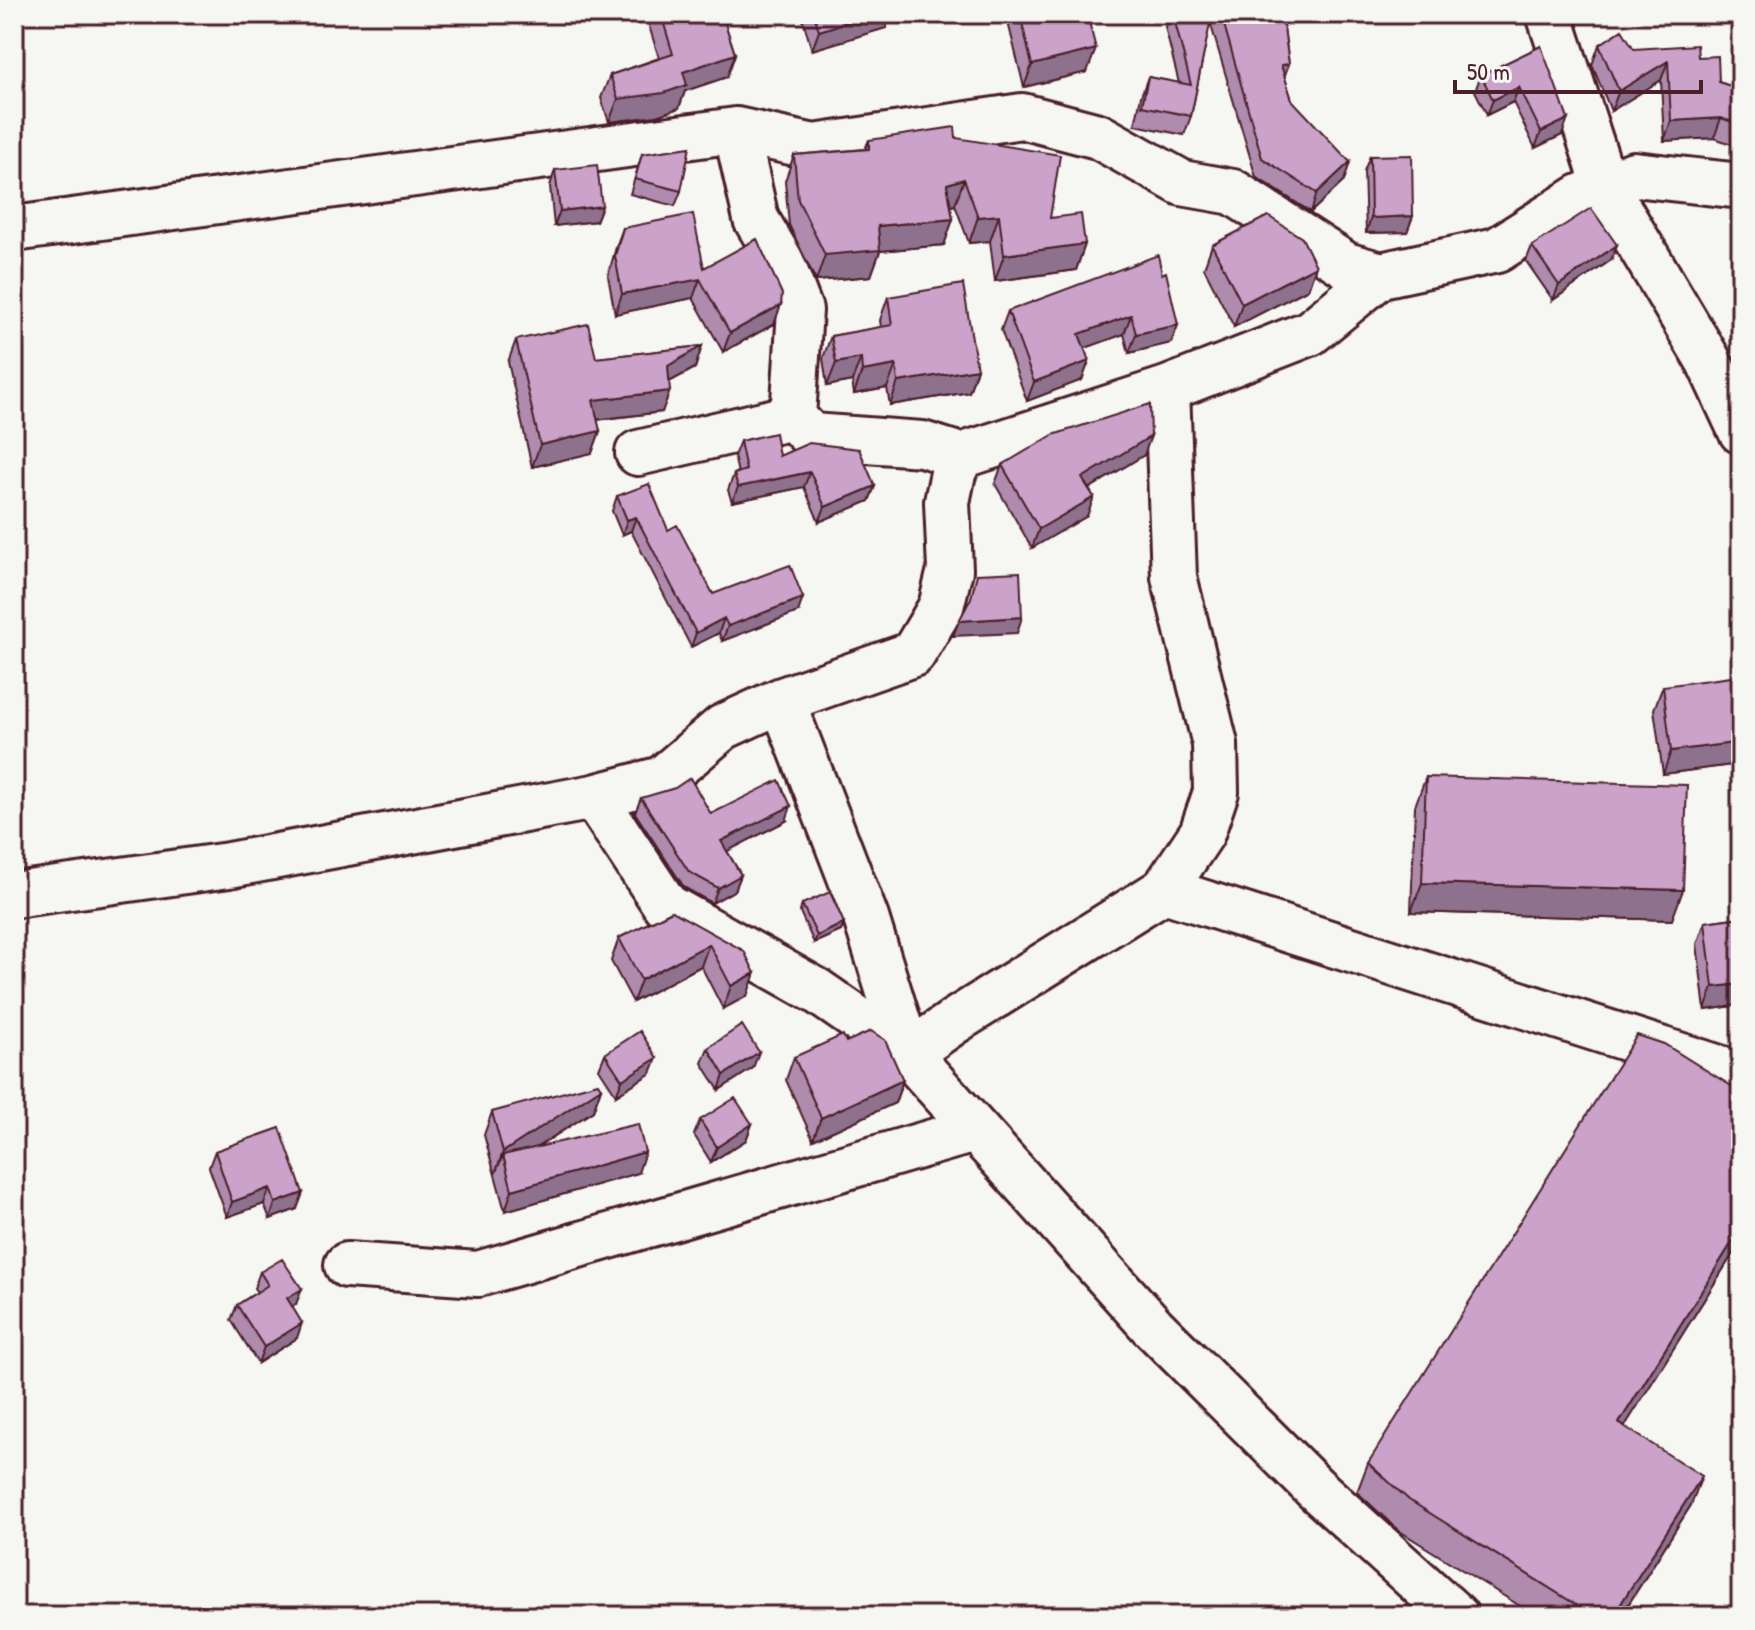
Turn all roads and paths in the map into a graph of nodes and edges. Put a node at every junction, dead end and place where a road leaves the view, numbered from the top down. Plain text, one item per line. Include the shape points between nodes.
1 (1549, 14) edge
2 (736, 130) junction
3 (1605, 186) junction
4 (1741, 186) edge
5 (14, 229) edge
6 (1381, 275) junction
7 (1167, 389) junction
8 (793, 417) junction
9 (1741, 431) edge
10 (638, 453) dead end
11 (961, 456) junction
12 (782, 700) junction
13 (594, 797) junction
14 (1164, 890) junction
15 (14, 895) edge
16 (908, 1054) junction
17 (1741, 1075) edge
18 (974, 1130) junction
19 (347, 1265) dead end
20 (1456, 1616) edge

1 - 3 street
2 - 5 street
2 - 6 street via 814,147 1022,116 1098,136 1182,183 1233,192 1346,265
2 - 8 street via 756,219 782,263 800,310
3 - 4 street via 1634,174
3 - 6 street via 1497,250
3 - 9 street via 1708,360
6 - 7 street via 1310,333
7 - 11 street
7 - 14 street via 1174,577 1215,744 1216,792 1202,833
8 - 10 street
8 - 11 street via 811,436 922,444
11 - 12 street via 947,502 947,583 941,607 913,654
12 - 13 street via 723,727 662,779
12 - 16 street via 866,918
13 - 15 street via 229,865
13 - 16 street via 666,906 817,991
14 - 16 street
14 - 17 street
16 - 18 street
18 - 19 street via 478,1274
18 - 20 street via 1153,1327 1315,1488

